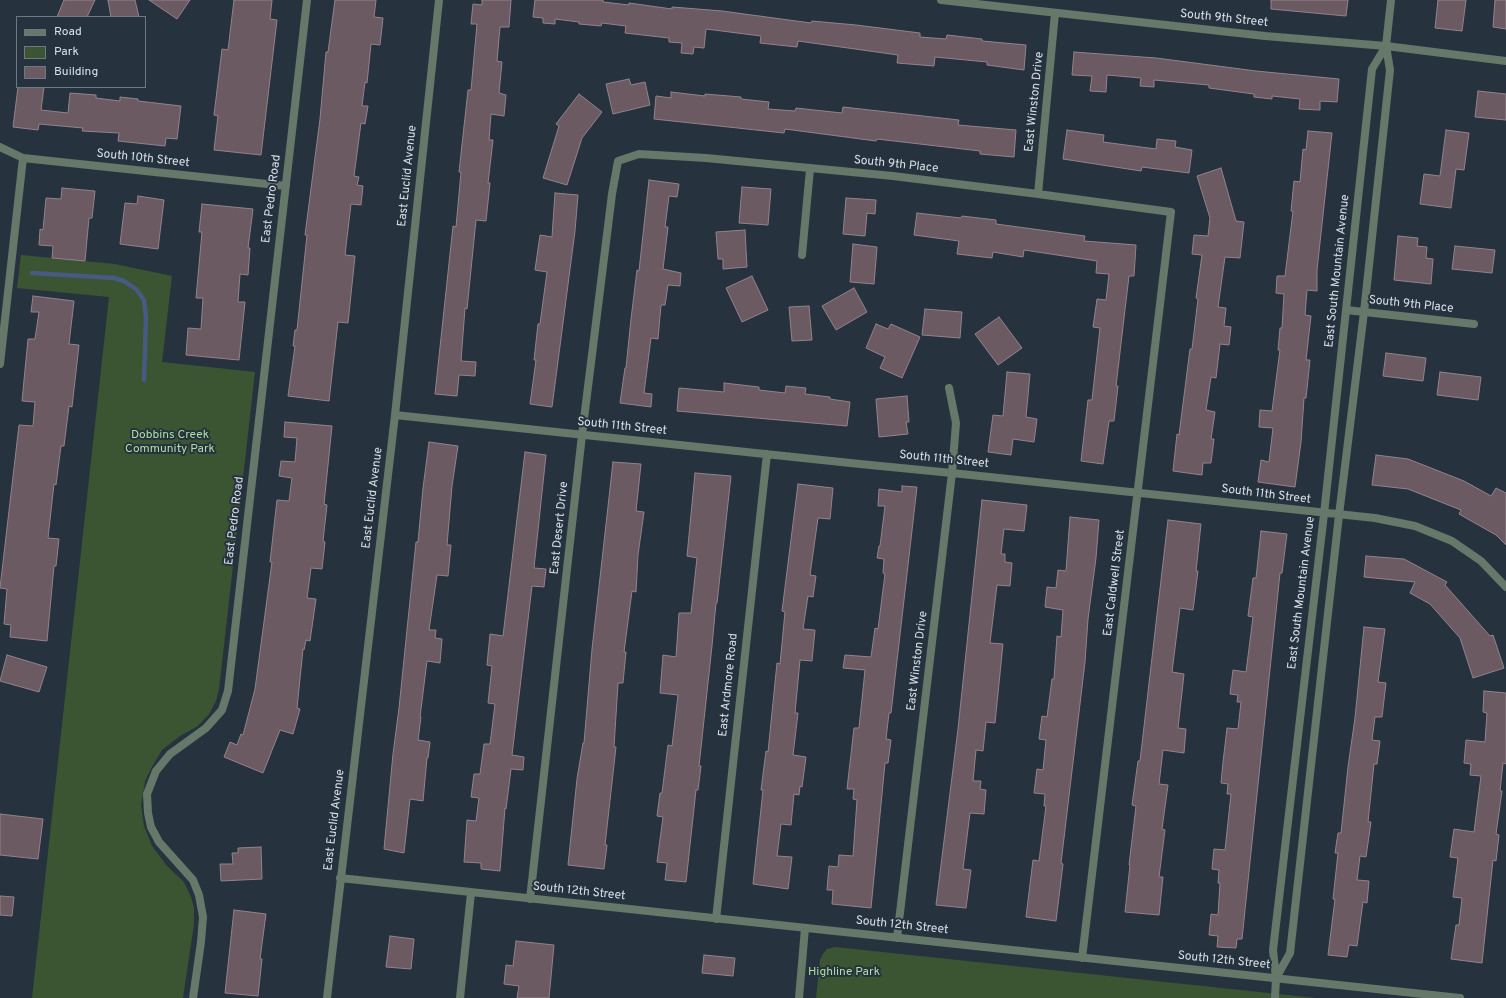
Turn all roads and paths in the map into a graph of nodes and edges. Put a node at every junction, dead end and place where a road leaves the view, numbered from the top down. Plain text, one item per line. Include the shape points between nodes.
1 (307, 0) edge
2 (439, 0) edge
3 (940, 0) edge
4 (1391, 0) edge
5 (1055, 13) junction
6 (1386, 46) junction
7 (1506, 61) edge
8 (0, 147) edge
9 (23, 158) junction
10 (618, 160) joint
11 (810, 169) junction
12 (286, 186) junction
13 (1038, 194) junction
14 (1171, 212) joint
15 (802, 255) dead end
16 (1346, 310) junction
17 (1364, 312) junction
18 (1474, 324) dead end
19 (0, 364) edge
20 (949, 388) dead end
21 (395, 415) junction
22 (582, 435) junction
23 (767, 454) junction
24 (952, 472) junction
25 (1137, 493) junction
26 (1324, 514) junction
27 (1339, 515) junction
28 (1506, 587) edge
29 (340, 878) junction
30 (471, 893) junction
31 (530, 899) junction
32 (716, 918) junction
33 (805, 928) junction
34 (897, 938) junction
35 (1082, 958) junction
36 (1276, 978) junction
37 (193, 998) edge
38 (327, 998) edge
39 (460, 998) edge
40 (799, 998) edge
41 (1275, 998) edge
42 (1460, 998) edge

1 - 12 street, East Pedro Road
2 - 21 street, East Euclid Avenue
3 - 5 street, South 9th Street
4 - 6 street, East South Mountain Avenue
5 - 6 street, South 9th Street via 1265,36
5 - 13 street, East Winston Drive
6 - 7 street, South 9th Street
6 - 16 street, East South Mountain Avenue via 1372,69
6 - 17 street, East South Mountain Avenue via 1390,70
8 - 9 street, South 10th Street
9 - 12 street, South 10th Street
9 - 19 street
10 - 11 street, South 9th Place via 639,154
10 - 22 street, East Desert Drive
11 - 13 street, South 9th Place
11 - 15 street
12 - 37 street, East Pedro Road via 228,691 222,710 206,728 170,754 156,771 147,794 151,827 158,842 193,880 200,895 203,917
13 - 14 street, South 9th Place
14 - 25 street, East Caldwell Street
16 - 17 street, South 9th Place
16 - 26 street, East South Mountain Avenue
17 - 18 street, South 9th Place
17 - 27 street, East South Mountain Avenue
20 - 24 street, East Winston Drive via 956,423
21 - 22 street, South 11th Street
21 - 29 street, East Euclid Avenue
22 - 23 street, South 11th Street
22 - 31 street, East Desert Drive
23 - 24 street, South 11th Street
23 - 32 street, East Ardmore Road
24 - 25 street, South 11th Street
24 - 34 street, East Winston Drive
25 - 26 street, South 11th Street
25 - 35 street, East Caldwell Street
26 - 27 street, South 11th Street
26 - 36 street, East South Mountain Avenue via 1273,950
27 - 28 street, South 11th Street via 1375,518 1415,526 1452,541 1481,561
27 - 36 street, East South Mountain Avenue via 1290,952
29 - 30 street, South 12th Street
29 - 38 street, East Euclid Avenue
30 - 31 street, South 12th Street
30 - 39 street
31 - 32 street, South 12th Street
32 - 33 street, South 12th Street
33 - 34 street, South 12th Street
33 - 40 street
34 - 35 street, South 12th Street
35 - 36 street, South 12th Street
36 - 41 street, East South Mountain Avenue
36 - 42 street, South 12th Street

